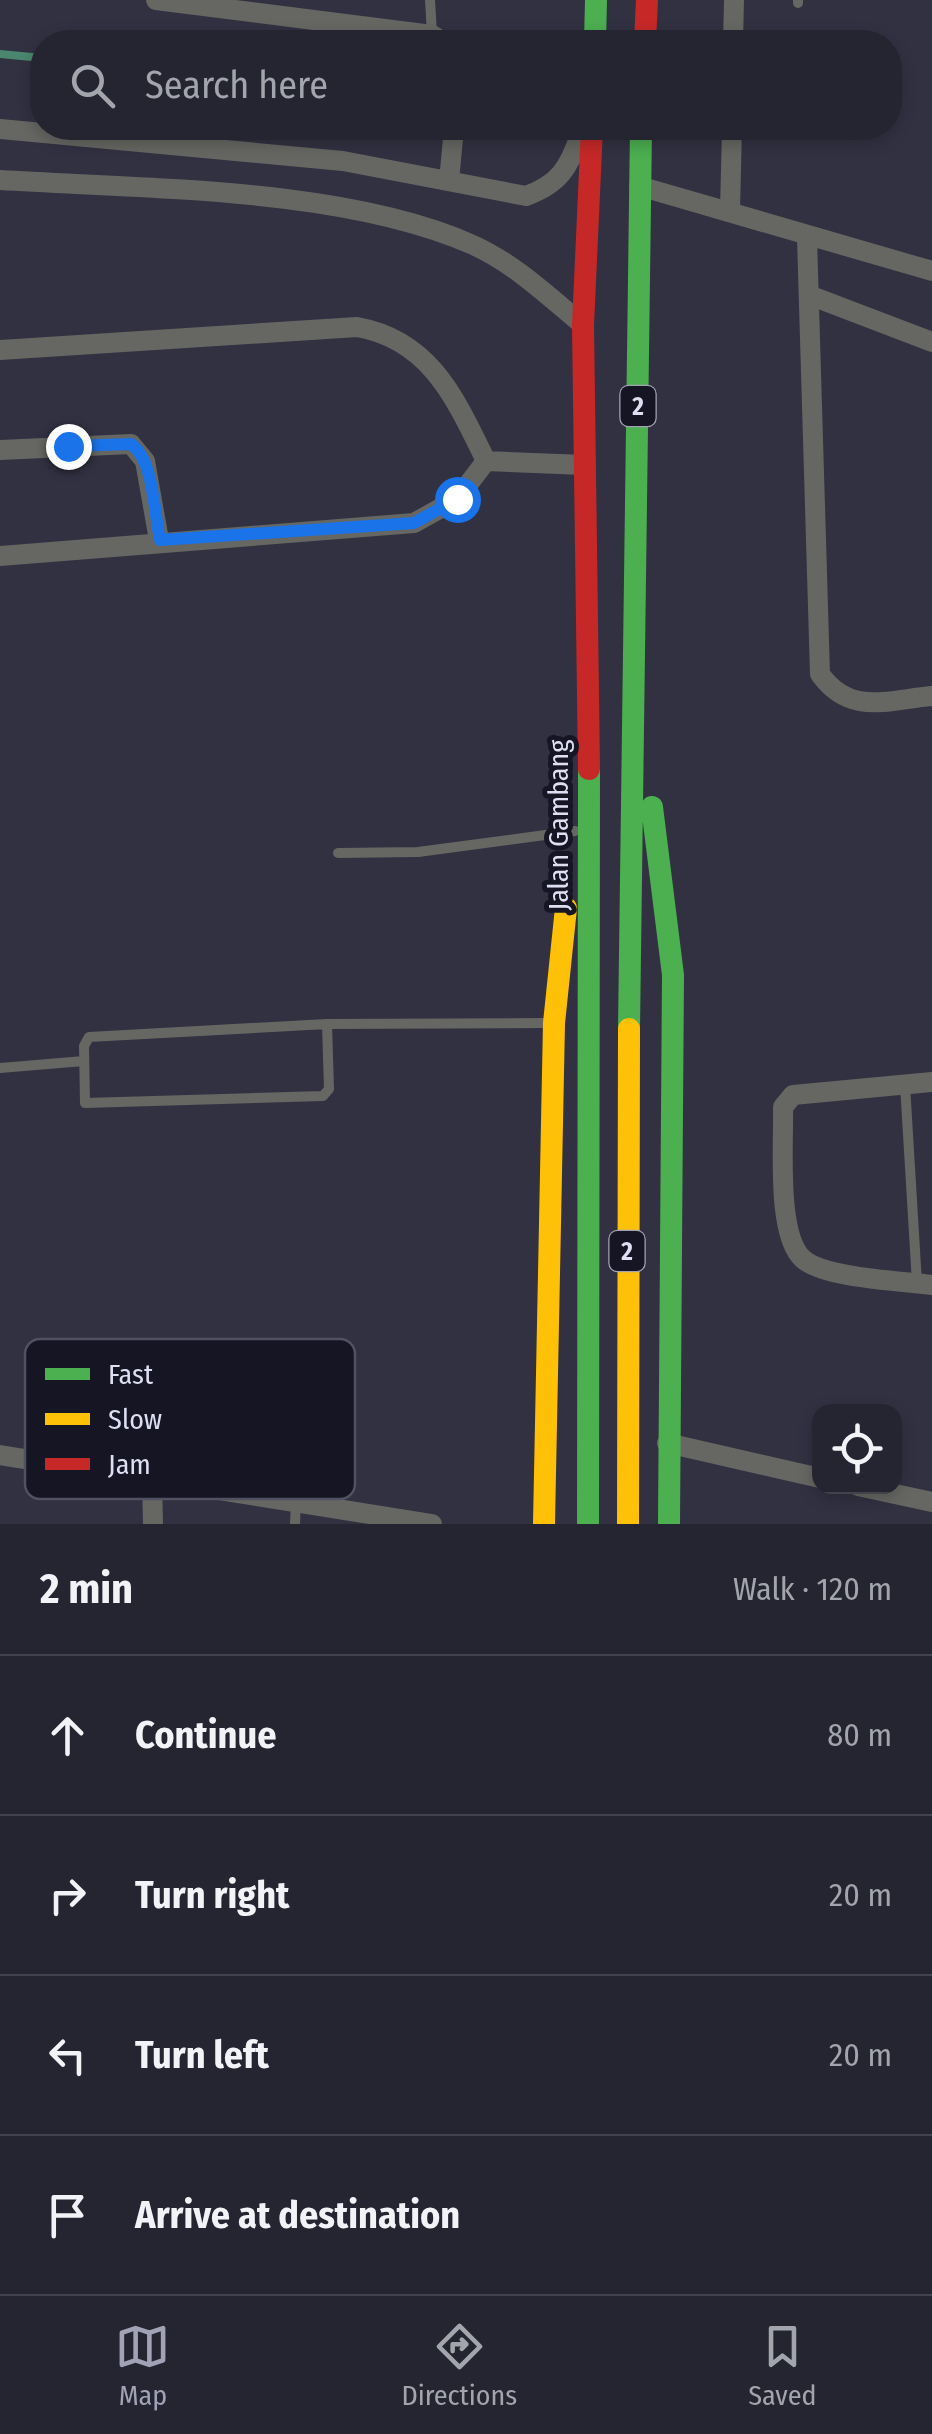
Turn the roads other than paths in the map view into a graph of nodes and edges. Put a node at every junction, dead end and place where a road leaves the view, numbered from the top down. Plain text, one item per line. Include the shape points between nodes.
1 (156, 0) edge
2 (430, 0) edge
3 (596, 0) edge
4 (647, 0) edge
5 (734, 0) edge
6 (372, 30) edge
7 (435, 30) edge
8 (595, 30) edge
9 (646, 30) edge
10 (733, 30) edge
11 (0, 129) edge
12 (30, 132) edge
13 (114, 140) edge
14 (453, 140) edge
15 (579, 140) edge
16 (592, 140) edge
17 (641, 140) edge
18 (732, 140) edge
19 (0, 180) edge
20 (449, 182) junction
21 (639, 186) junction
22 (730, 210) junction
23 (807, 238) junction
24 (932, 271) edge
25 (809, 295) junction
26 (584, 325) junction
27 (932, 342) edge
28 (0, 350) edge
29 (0, 450) edge
30 (486, 461) junction
31 (584, 465) junction
32 (160, 540) junction
33 (0, 556) edge
34 (590, 677) junction
35 (636, 685) junction
36 (932, 696) edge
37 (575, 831) junction
38 (338, 853) dead end
39 (554, 1023) junction
40 (327, 1024) junction
41 (84, 1062) junction
42 (0, 1068) edge
43 (932, 1082) edge
44 (904, 1085) junction
45 (925, 1284) edge
46 (667, 1443) junction
47 (0, 1455) edge
48 (25, 1459) edge
49 (812, 1476) edge
50 (895, 1494) edge
51 (152, 1499) edge
52 (234, 1499) edge
53 (932, 1502) edge
54 (295, 1513) edge
55 (153, 1524) edge
56 (432, 1524) edge
57 (544, 1524) edge
58 (588, 1524) edge
59 (628, 1524) edge
60 (669, 1524) edge

1 - 6 street
2 - 7 lane
3 - 8 highway
4 - 9 highway
5 - 10 street
11 - 12 street
13 - 20 street via 343,162
14 - 20 street
15 - 20 street via 569,167 551,186 526,196
16 - 26 highway, Jalan Gambang / 2
17 - 21 highway, 2
18 - 22 street
19 - 26 street via 261,196 410,225 472,245 518,271
21 - 22 street
21 - 35 highway, 2
22 - 23 street
23 - 24 street
23 - 25 street
25 - 27 street
25 - 36 street via 820,674 834,693 856,703
26 - 31 highway, Jalan Gambang / 2
28 - 30 street via 377,331 395,337 432,369 454,396
29 - 32 street via 131,444 144,461
30 - 31 street
30 - 32 street via 457,499 414,523
31 - 34 highway, Jalan Gambang / 2
32 - 33 street
34 - 37 highway
34 - 58 highway, Jalan Gambang / 2
35 - 46 highway via 673,975
35 - 59 highway, 2
37 - 38 lane via 418,852
37 - 39 highway
39 - 40 lane
39 - 57 highway
40 - 41 lane via 89,1037
40 - 41 lane via 329,1089 323,1096 85,1103
41 - 42 lane
43 - 44 street
44 - 45 lane
44 - 45 street via 786,1099 787,1234 813,1265
46 - 49 street
46 - 60 highway
47 - 48 street
50 - 53 street
51 - 55 street
52 - 54 street
54 - 56 street

